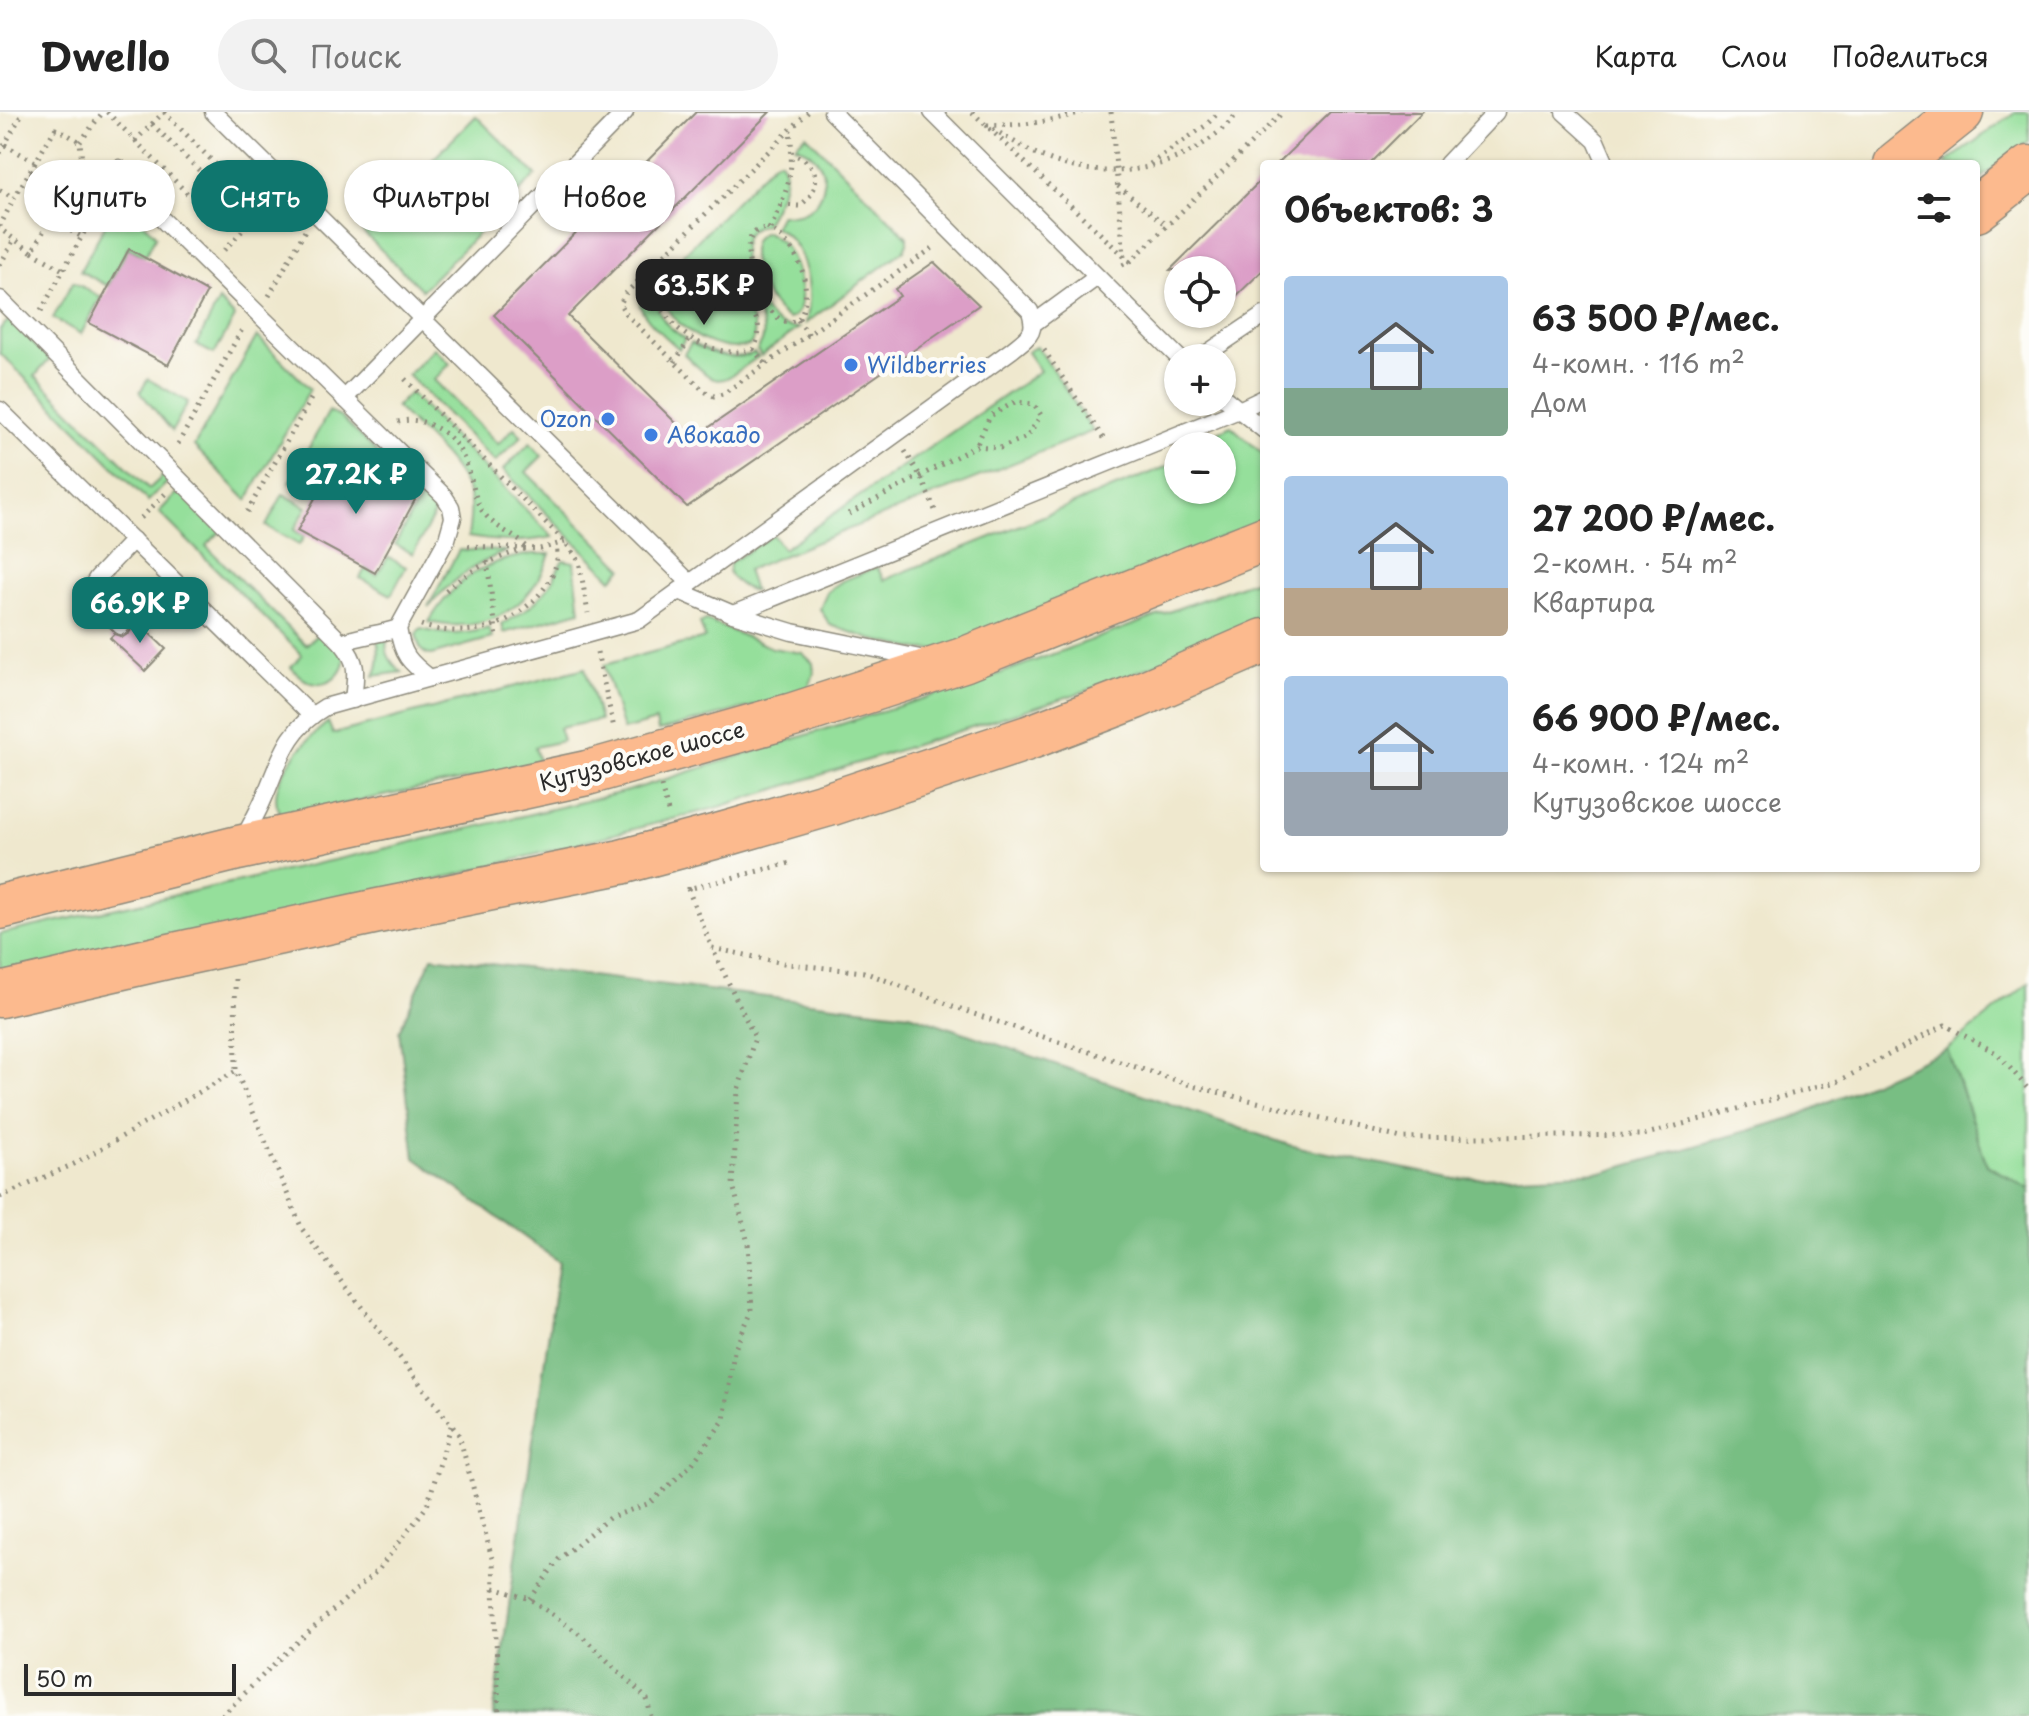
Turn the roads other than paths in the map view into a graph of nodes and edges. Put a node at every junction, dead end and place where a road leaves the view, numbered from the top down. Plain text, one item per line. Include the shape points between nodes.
1 (213, 112) edge
2 (625, 112) edge
3 (832, 112) edge
4 (932, 112) edge
5 (1496, 112) edge
6 (1564, 112) edge
7 (1961, 112) edge
8 (1451, 160) edge
9 (1604, 160) edge
10 (1901, 160) edge
11 (2029, 168) edge
12 (1980, 207) edge
13 (175, 232) edge
14 (1097, 277) junction
15 (0, 299) edge
16 (1260, 318) edge
17 (422, 319) junction
18 (1031, 330) junction
19 (1165, 344) edge
20 (1221, 344) edge
21 (344, 399) junction
22 (1260, 400) edge
23 (1236, 408) edge
24 (0, 410) edge
25 (1239, 410) junction
26 (1260, 427) edge
27 (130, 537) junction
28 (1260, 541) edge
29 (685, 587) junction
30 (733, 614) junction
31 (121, 626) dead end
32 (398, 628) junction
33 (342, 643) junction
34 (1260, 643) edge
35 (963, 660) junction
36 (430, 678) junction
37 (353, 700) junction
38 (311, 715) junction
39 (238, 848) junction
40 (0, 907) edge
41 (0, 995) edge

1 - 17 lane
2 - 17 lane
3 - 18 lane via 1030,311
4 - 14 lane
5 - 8 lane
6 - 9 lane via 1596,141
7 - 10 main road
11 - 12 main road
13 - 21 lane via 253,316
14 - 18 lane
14 - 19 lane
15 - 33 lane
16 - 20 lane
17 - 21 lane
17 - 29 lane
18 - 29 lane
21 - 32 lane via 451,507 447,539
22 - 25 lane
23 - 25 lane
24 - 27 lane
25 - 26 lane
25 - 30 lane
27 - 31 lane via 90,589
27 - 38 lane
28 - 35 main road, Кутузовское шоссе
29 - 30 lane
29 - 36 lane via 639,620
30 - 35 lane via 923,659
32 - 33 lane
32 - 36 lane via 410,664
33 - 37 lane via 353,657
34 - 41 main road via 1028,738 748,827 621,862
35 - 39 main road, Кутузовское шоссе via 587,773
36 - 37 lane
37 - 38 lane
38 - 39 lane via 283,749
39 - 40 main road, Кутузовское шоссе

